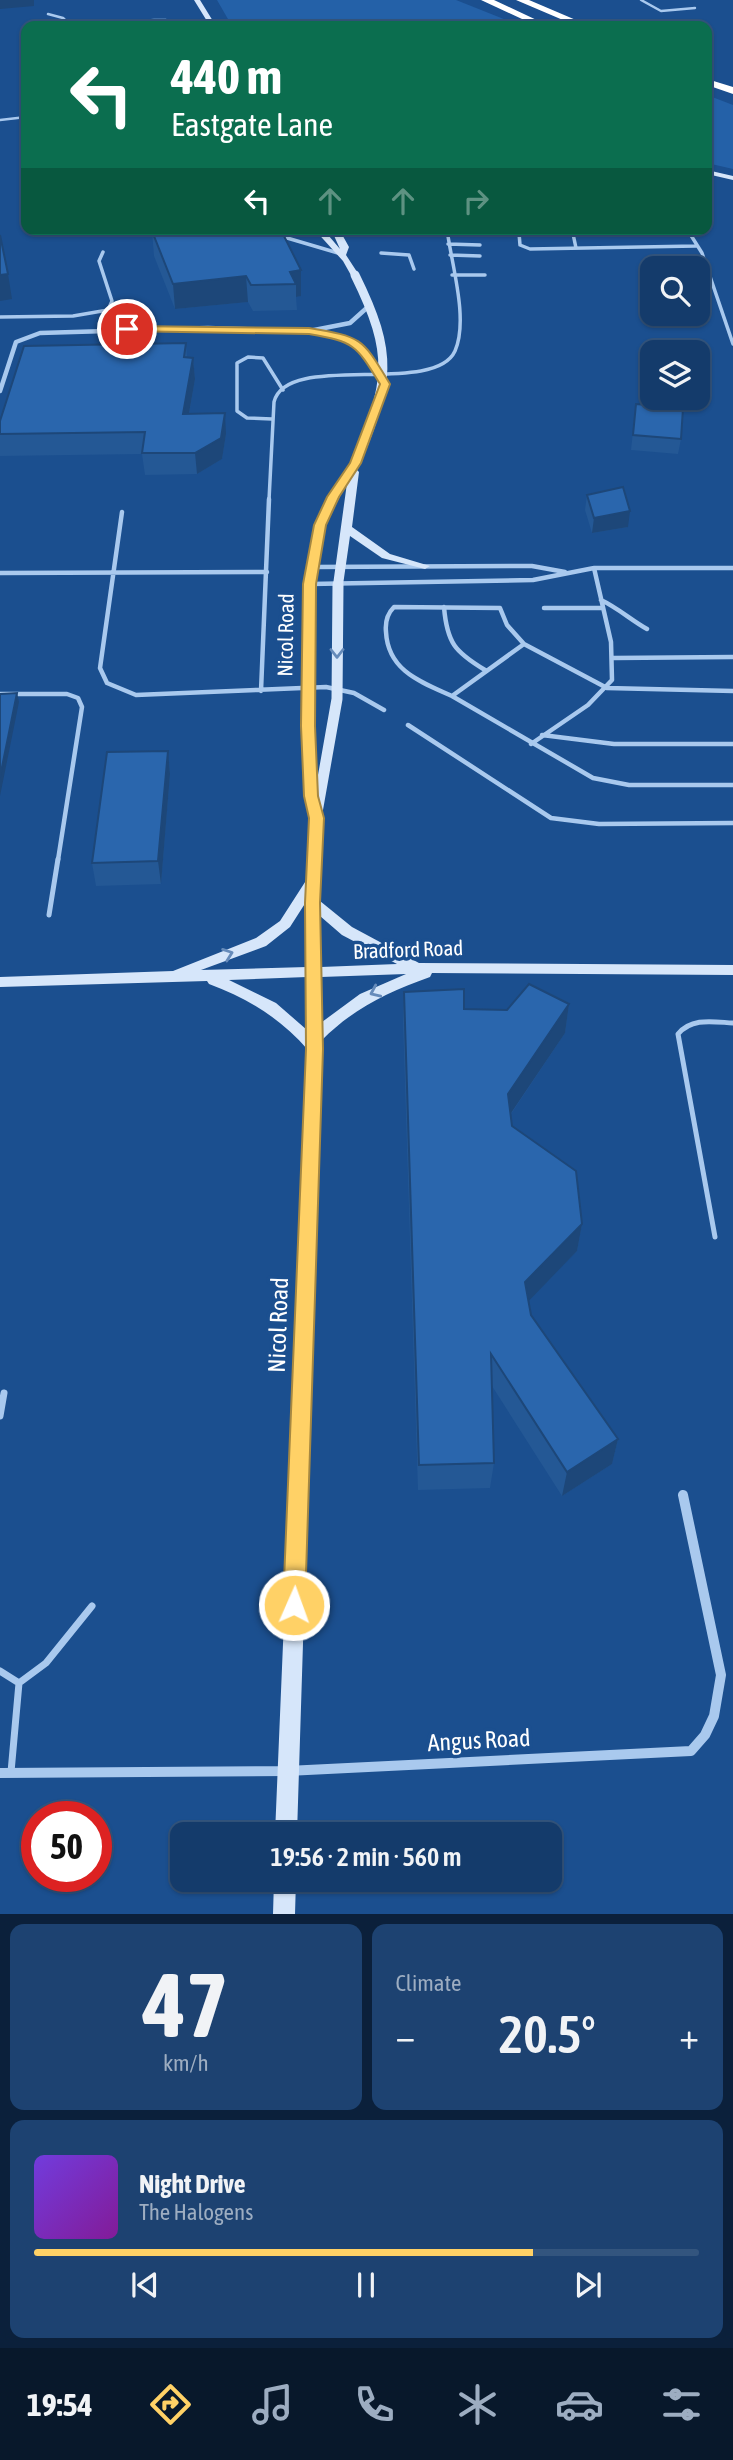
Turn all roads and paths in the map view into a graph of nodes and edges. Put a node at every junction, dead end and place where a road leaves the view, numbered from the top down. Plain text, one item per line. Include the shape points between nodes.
1 (197, 0) edge
2 (486, 0) edge
3 (521, 0) edge
4 (641, 0) edge
5 (695, 8) dead end
6 (48, 14) dead end
7 (66, 21) edge
8 (142, 21) edge
9 (167, 21) edge
10 (209, 21) edge
11 (536, 21) edge
12 (573, 21) edge
13 (712, 84) edge
14 (733, 91) edge
15 (21, 118) edge
16 (0, 120) edge
17 (712, 173) edge
18 (733, 178) edge
19 (274, 235) edge
20 (323, 235) edge
21 (338, 235) edge
22 (447, 235) edge
23 (520, 235) edge
24 (573, 235) edge
25 (690, 235) edge
26 (448, 244) junction
27 (480, 244) dead end
28 (696, 246) junction
29 (576, 248) junction
30 (103, 253) dead end
31 (381, 253) dead end
32 (340, 254) junction
33 (450, 255) junction
34 (480, 256) dead end
35 (414, 269) dead end
36 (452, 275) junction
37 (485, 275) dead end
38 (371, 305) junction
39 (0, 317) edge
40 (309, 331) junction
41 (733, 344) edge
42 (385, 384) junction
43 (283, 390) junction
44 (0, 391) edge
45 (272, 419) junction
46 (356, 463) junction
47 (122, 512) dead end
48 (345, 527) junction
49 (425, 566) junction
50 (312, 567) junction
51 (341, 568) junction
52 (594, 568) junction
53 (733, 568) edge
54 (114, 572) junction
55 (267, 572) junction
56 (568, 572) junction
57 (0, 573) edge
58 (502, 580) joint
59 (310, 584) junction
60 (338, 585) junction
61 (601, 600) junction
62 (444, 607) junction
63 (544, 608) dead end
64 (603, 608) junction
65 (647, 629) dead end
66 (524, 643) junction
67 (614, 657) junction
68 (733, 657) edge
69 (485, 670) junction
70 (607, 688) junction
71 (261, 691) junction
72 (733, 691) edge
73 (0, 694) edge
74 (452, 696) junction
75 (384, 710) dead end
76 (408, 725) dead end
77 (542, 736) junction
78 (531, 744) junction
79 (733, 744) edge
80 (733, 785) edge
81 (316, 818) junction
82 (733, 823) edge
83 (314, 880) junction
84 (313, 903) junction
85 (49, 915) dead end
86 (439, 968) junction
87 (418, 969) junction
88 (733, 970) edge
89 (312, 974) junction
90 (204, 976) junction
91 (164, 978) junction
92 (0, 982) edge
93 (733, 1023) edge
94 (315, 1044) junction
95 (715, 1237) dead end
96 (4, 1393) dead end
97 (0, 1416) edge
98 (683, 1495) dead end
99 (92, 1606) dead end
100 (0, 1671) edge
101 (19, 1684) junction
102 (287, 1771) junction
103 (6, 1773) edge
104 (286, 1822) edge
105 (285, 1892) edge
106 (284, 1914) edge

1 - 10 main road
2 - 11 highway
3 - 12 highway
4 - 5 lane via 661,11
6 - 7 lane
8 - 9 lane
13 - 14 highway
15 - 16 lane
17 - 18 main road
19 - 32 lane
20 - 32 main road, Nicol Road
21 - 32 main road, Nicol Road via 345,247
22 - 26 lane
23 - 29 lane via 522,248
24 - 29 lane
25 - 28 lane
26 - 27 lane
26 - 33 lane
28 - 29 lane
28 - 41 lane
30 - 39 lane via 99,261 112,301 108,310 63,317
31 - 35 lane via 409,255
32 - 38 main road, Nicol Road, bridge
33 - 34 lane
33 - 36 lane
36 - 37 lane
36 - 43 lane via 459,328 449,361 424,372 319,377
38 - 40 street, bridge via 350,323
38 - 42 main road, Nicol Road, bridge via 384,344
40 - 42 street, bridge via 355,342
40 - 44 street via 208,328 31,335 16,342
42 - 46 main road, Nicol Road, bridge
43 - 45 lane via 276,397
43 - 45 lane via 263,358 248,357 237,363 237,411 247,418
45 - 55 lane
46 - 48 main road, Nicol Road
46 - 50 main road, Nicol Road via 320,525
47 - 54 lane
48 - 49 main road via 386,556
48 - 51 main road, Nicol Road
49 - 51 lane
49 - 56 lane via 532,566
50 - 51 lane
50 - 59 main road, Nicol Road
51 - 60 main road, Nicol Road
52 - 53 lane
52 - 56 lane
52 - 61 lane
54 - 55 lane
54 - 57 lane
54 - 71 lane via 100,668 107,683 136,695
55 - 71 lane
56 - 58 lane via 533,580
58 - 60 lane
59 - 60 lane
59 - 81 main road, Nicol Road, bridge via 308,726
60 -> 81 main road, Nicol Road, bridge via 337,699
61 - 64 lane
61 - 65 lane
62 - 66 lane via 500,608 507,625
62 - 69 lane via 449,643
62 - 74 lane via 394,607 387,617 386,647 403,670
63 - 64 lane
64 - 67 lane
66 - 69 lane
66 - 70 lane
67 - 68 lane
67 - 70 lane
69 - 74 lane
70 - 72 lane
70 - 77 lane
71 - 75 lane via 341,689
73 - 85 lane via 67,694 78,698 82,707
74 - 78 lane
76 - 82 lane via 551,818 583,824
77 - 78 lane
77 - 79 lane via 614,744
78 - 80 lane via 577,771 613,783
81 - 83 main road, Nicol Road
83 - 84 main road, Nicol Road
91 -> 83 main road via 261,942 285,924
84 - 87 main road via 347,931
84 - 89 main road, Nicol Road
86 - 87 main road, Bradford Road
86 - 88 main road, Bradford Road
86 -> 94 main road via 372,992 337,1015
87 - 89 main road, Bradford Road
89 - 90 main road, Bradford Road
89 - 94 main road, Nicol Road
90 - 91 main road, Bradford Road
90 - 94 main road via 269,1005
91 - 92 main road, Bradford Road
93 - 95 lane via 689,1023 678,1034
94 - 102 main road, Nicol Road
96 - 97 lane
98 - 102 street, Angus Road via 721,1675 721,1698 705,1738 691,1751
99 - 101 lane via 46,1663
100 - 101 lane
101 - 103 lane
102 - 103 street, Angus Road
102 - 104 main road, Nicol Road
105 - 106 main road

